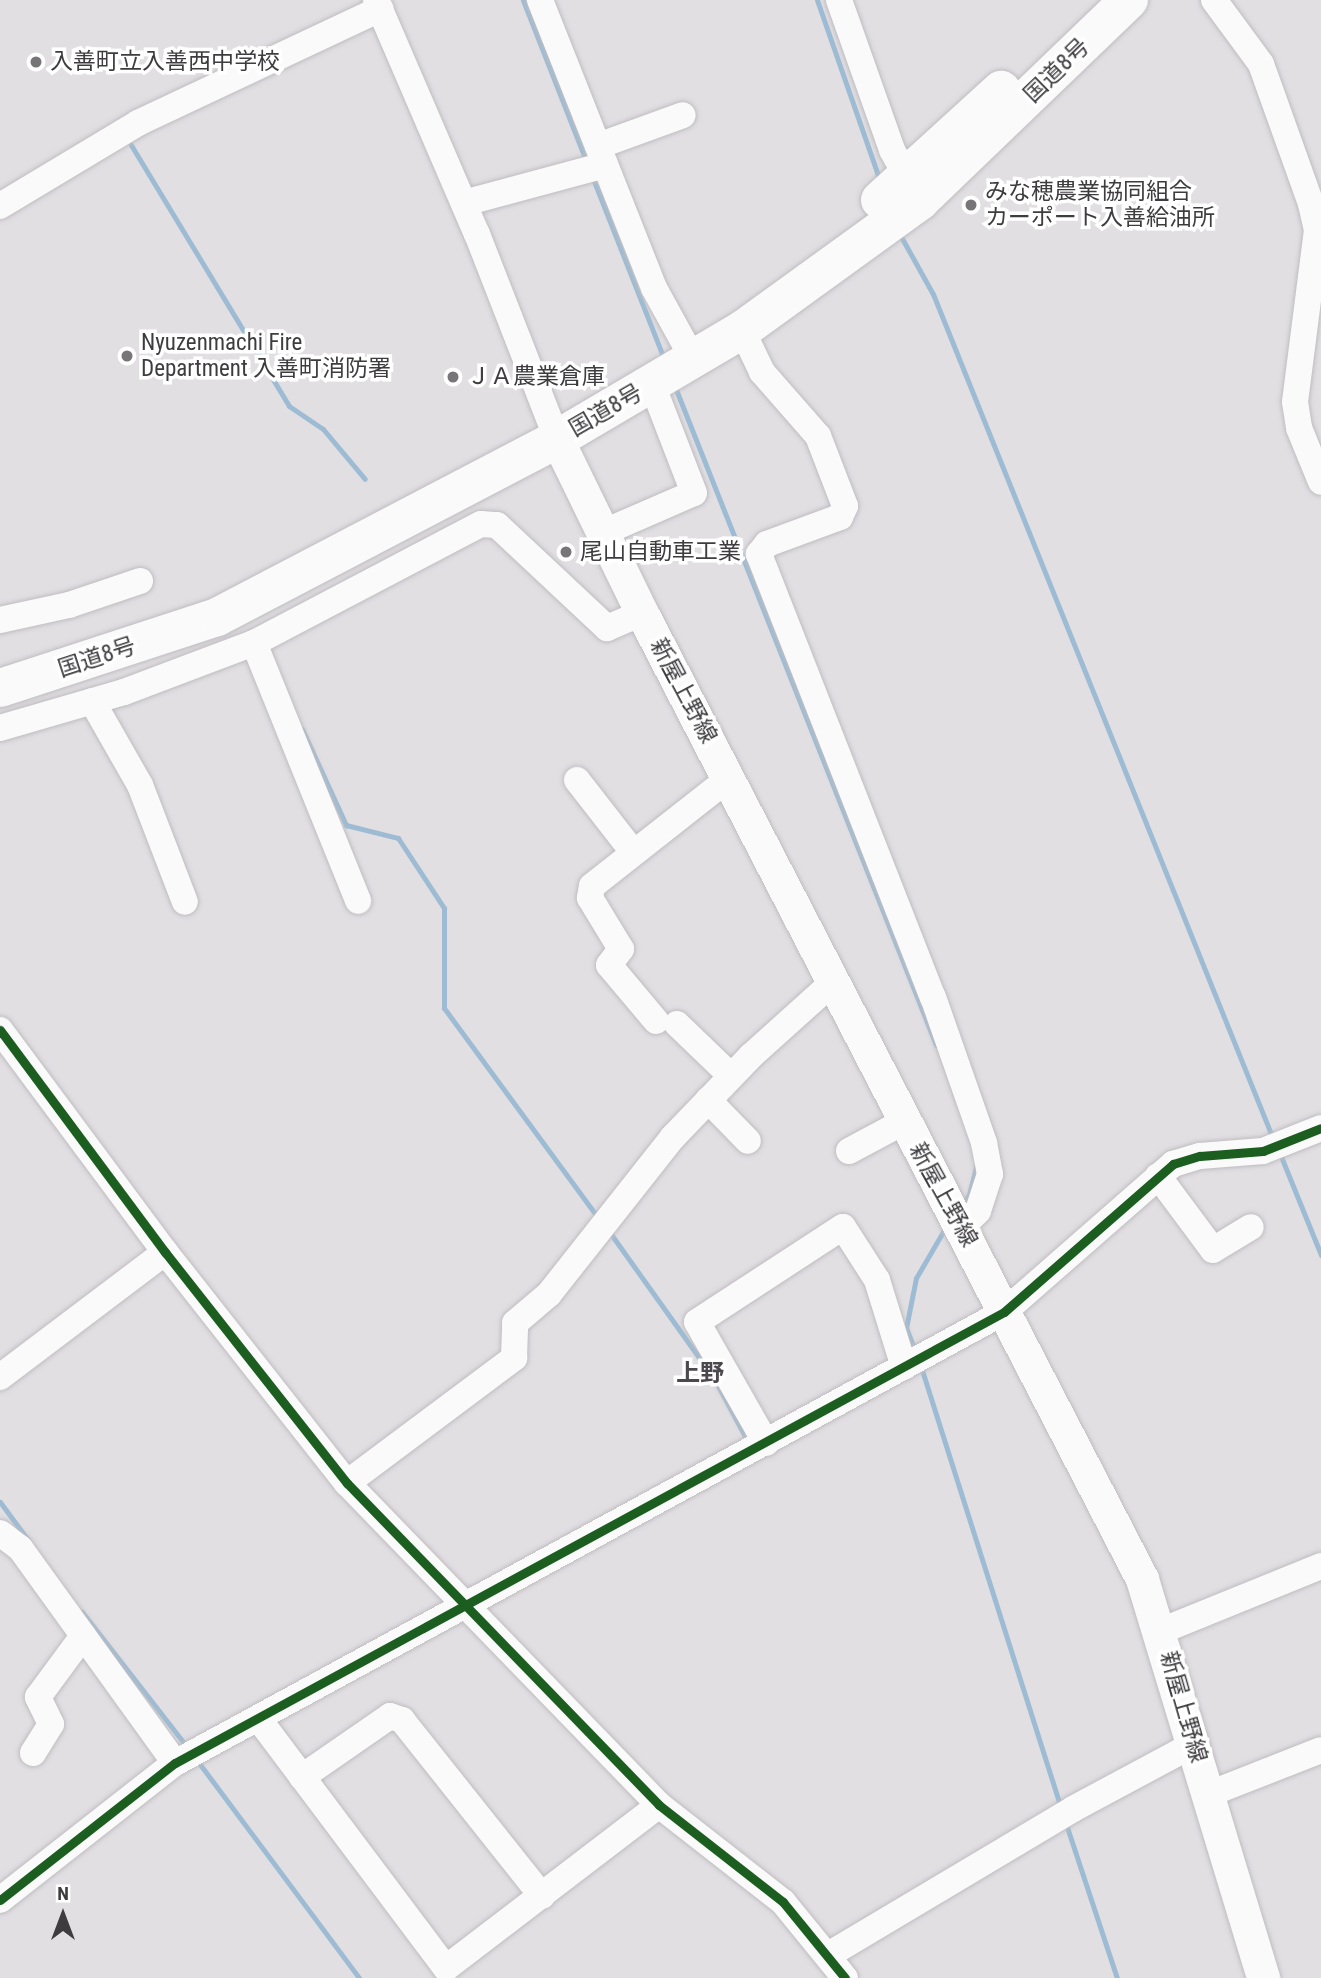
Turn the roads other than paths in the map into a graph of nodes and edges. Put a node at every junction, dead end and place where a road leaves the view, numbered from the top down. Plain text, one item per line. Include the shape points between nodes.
1 (540, 0) edge
2 (839, 0) edge
3 (1099, 0) edge
4 (1129, 0) edge
5 (1214, 0) edge
6 (378, 5) edge
7 (683, 115) dead end
8 (601, 155) junction
9 (913, 189) junction
10 (464, 203) junction
11 (0, 206) edge
12 (743, 330) junction
13 (688, 350) junction
14 (652, 384) junction
15 (553, 430) junction
16 (1321, 482) edge
17 (602, 533) junction
18 (140, 581) dead end
19 (642, 613) junction
20 (0, 620) edge
21 (254, 643) junction
22 (0, 661) edge
23 (0, 688) edge
24 (92, 701) junction
25 (0, 728) edge
26 (729, 778) junction
27 (577, 780) dead end
28 (633, 852) junction
29 (358, 901) dead end
30 (185, 902) dead end
31 (832, 983) junction
32 (0, 1030) edge
33 (731, 1076) junction
34 (708, 1100) junction
35 (903, 1122) junction
36 (1321, 1128) edge
37 (748, 1141) dead end
38 (849, 1151) dead end
39 (1158, 1176) junction
40 (962, 1227) junction
41 (1251, 1227) dead end
42 (166, 1252) junction
43 (1004, 1312) junction
44 (904, 1367) junction
45 (0, 1377) edge
46 (766, 1443) junction
47 (347, 1483) junction
48 (0, 1532) edge
49 (1321, 1566) edge
50 (467, 1608) junction
51 (1161, 1631) junction
52 (83, 1636) junction
53 (258, 1718) junction
54 (1194, 1744) junction
55 (1321, 1750) edge
56 (33, 1753) dead end
57 (174, 1763) junction
58 (302, 1777) junction
59 (1209, 1794) junction
60 (659, 1805) junction
61 (542, 1896) junction
62 (0, 1900) edge
63 (831, 1954) junction
64 (439, 1973) edge
65 (845, 1978) edge
66 (1263, 1978) edge

1 - 8 street
2 - 9 street via 892,150
3 - 9 highway, 国道8号
4 - 9 highway, 国道8号
5 - 16 street via 1261,64 1317,230 1295,402 1299,428
6 - 10 street
6 - 11 street via 138,122
7 - 8 street
8 - 10 street
8 - 13 street via 654,288
9 - 12 highway, 国道8号
9 - 13 highway, 国道8号 via 849,226
10 - 15 street
12 - 13 highway, 国道8号
12 - 40 street via 762,372 818,436 845,506 841,517 767,544 759,554 933,997 984,1143 990,1174 978,1211
13 - 14 highway, 国道8号
13 - 15 highway, 国道8号
14 - 15 highway, 国道8号
14 - 17 street via 694,492
15 - 17 main road, 新屋上野線
15 - 22 highway, 国道8号 via 208,594
15 - 23 highway, 国道8号 via 217,617
17 - 19 main road, 新屋上野線
18 - 20 street via 69,605
19 - 21 street via 607,628 496,525 481,524
19 - 26 main road, 新屋上野線
21 - 24 street
21 - 29 street
24 - 25 street
24 - 30 street via 140,785
26 - 28 street
26 - 31 main road, 新屋上野線
27 - 28 street
28 - 33 street via 592,886 590,898 621,949 609,965 667,1023
31 - 33 street
31 - 35 main road, 新屋上野線
32 - 42 street
33 - 34 street
34 - 37 street
34 - 47 street via 673,1137 549,1294 515,1323 514,1358
35 - 38 street
35 - 40 main road, 新屋上野線
36 - 39 street via 1263,1151 1200,1156 1173,1164
39 - 41 street via 1213,1250
39 - 43 street
40 - 43 main road, 新屋上野線
42 - 45 street
42 - 47 street
43 - 44 street
43 - 51 main road, 新屋上野線 via 1142,1579
44 - 46 street
44 - 46 street via 877,1280 843,1227 696,1322
46 - 50 street
47 - 50 street
48 - 52 street via 20,1548
49 - 51 street
50 - 53 street
50 - 60 street
51 - 54 main road, 新屋上野線
52 - 56 street via 38,1697 51,1724
52 - 57 street
53 - 57 street
53 - 58 street
54 - 59 main road, 新屋上野線
54 - 63 street via 1073,1809
55 - 59 street
57 - 62 street
58 - 61 street via 390,1716 402,1720
58 - 64 street
59 - 66 main road, 新屋上野線
60 - 61 street
60 - 63 street via 783,1902
61 - 64 street
63 - 65 street

